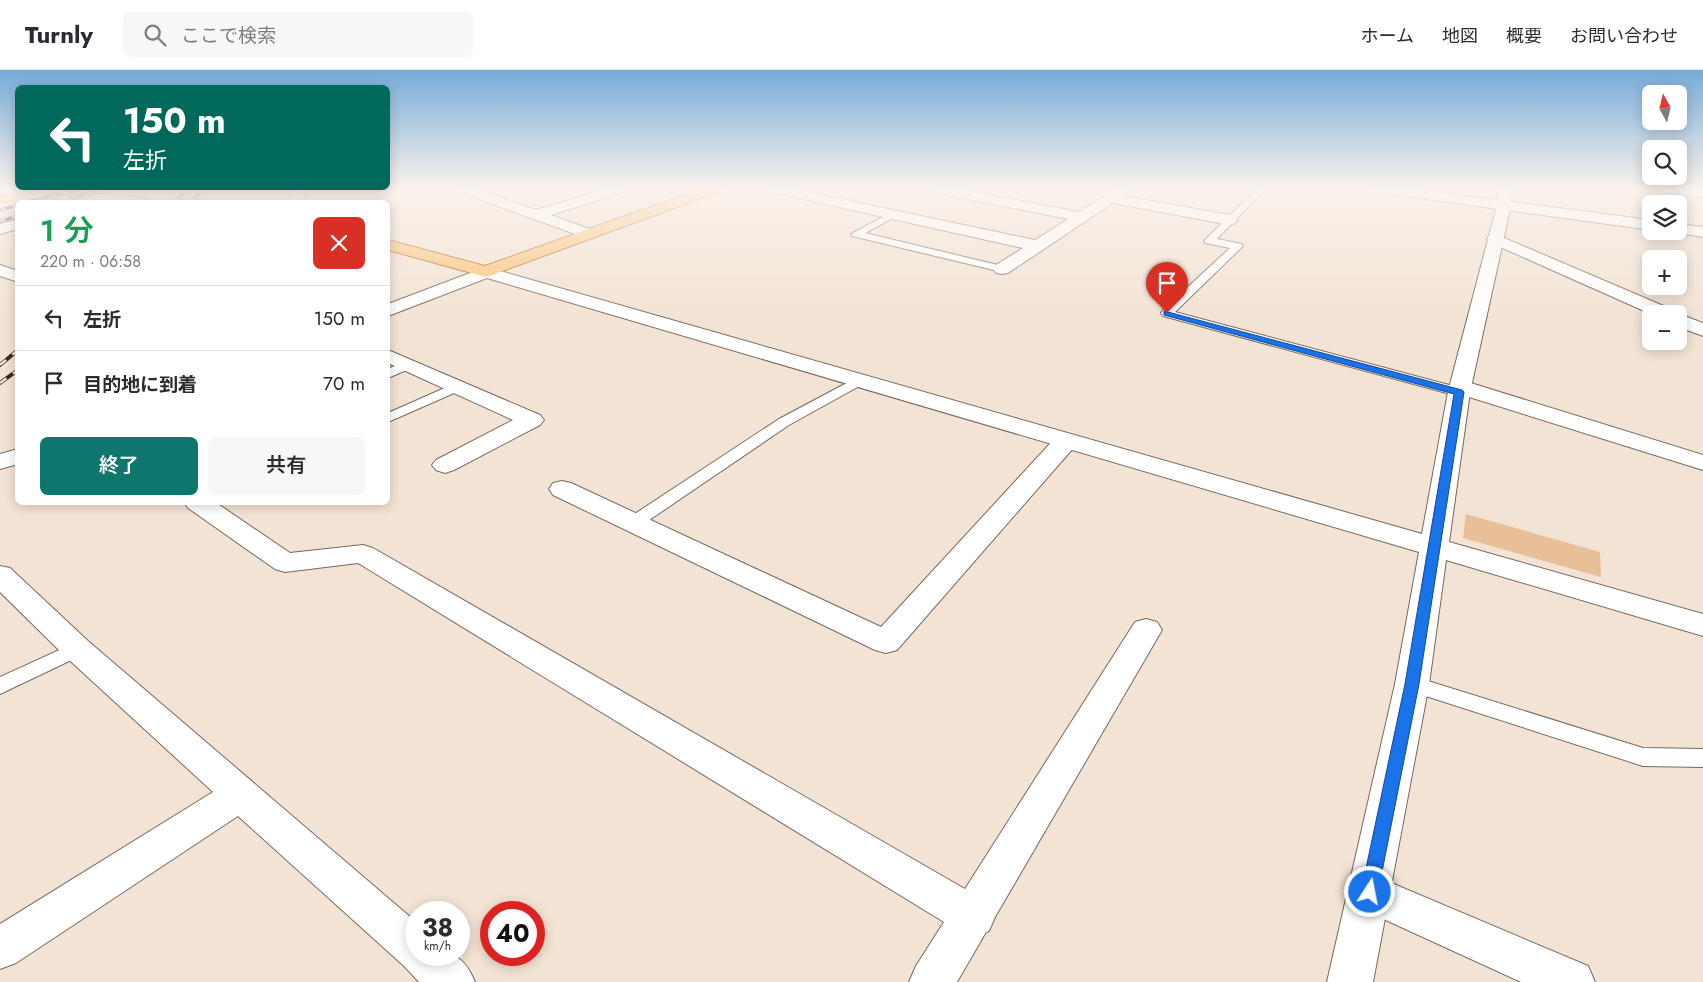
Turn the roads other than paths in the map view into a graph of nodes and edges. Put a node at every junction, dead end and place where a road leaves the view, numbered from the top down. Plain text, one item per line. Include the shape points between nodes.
1 (583, 232) edge
2 (596, 232) edge
3 (861, 232) edge
4 (973, 232) edge
5 (1060, 232) edge
6 (1218, 232) edge
7 (1497, 232) edge
8 (589, 234) junction
9 (1495, 239) junction
10 (390, 246) edge
11 (1038, 246) junction
12 (0, 270) edge
13 (1002, 270) joint
14 (486, 272) junction
15 (15, 276) edge
16 (1645, 305) edge
17 (390, 309) edge
18 (1687, 323) edge
19 (1703, 330) edge
20 (394, 365) edge
21 (858, 381) junction
22 (456, 387) junction
23 (1460, 390) junction
24 (390, 417) edge
25 (1066, 441) junction
26 (15, 457) edge
27 (0, 462) edge
28 (1703, 463) edge
29 (445, 465) dead end
30 (562, 489) dead end
31 (201, 505) edge
32 (633, 523) junction
33 (1434, 546) junction
34 (0, 575) edge
35 (1703, 625) edge
36 (1146, 630) dead end
37 (77, 649) junction
38 (1412, 684) junction
39 (0, 686) edge
40 (1703, 758) edge
41 (240, 795) junction
42 (1370, 892) junction
43 (974, 917) junction
44 (405, 940) edge
45 (0, 948) edge
46 (434, 966) edge
47 (452, 982) edge
48 (932, 982) edge
49 (1350, 982) edge
50 (1572, 982) edge

1 - 8 street
2 - 8 main road
3 - 13 lane via 856,234
4 - 11 street
5 - 11 street
6 - 23 lane via 1209,241 1238,246 1167,313
7 - 9 street
8 - 14 main road
9 - 16 street
9 - 23 street
10 - 14 main road
11 - 13 street
12 - 15 street
14 - 17 street
14 - 21 street
18 - 19 street
20 - 22 street
21 - 25 street
21 - 32 lane via 784,422
22 - 24 lane
22 - 29 street via 532,420
23 - 28 street
23 - 33 street
25 - 32 street via 886,642
25 - 33 street
26 - 27 street
30 - 32 street
31 - 43 street via 285,564 364,554
33 - 35 street
33 - 38 street
34 - 37 street
36 - 43 street
37 - 39 lane
37 - 41 street
38 - 40 lane via 1643,757
38 - 42 street
41 - 44 street
41 - 45 street
42 - 49 street
42 - 50 street
43 - 48 street
46 - 47 street

